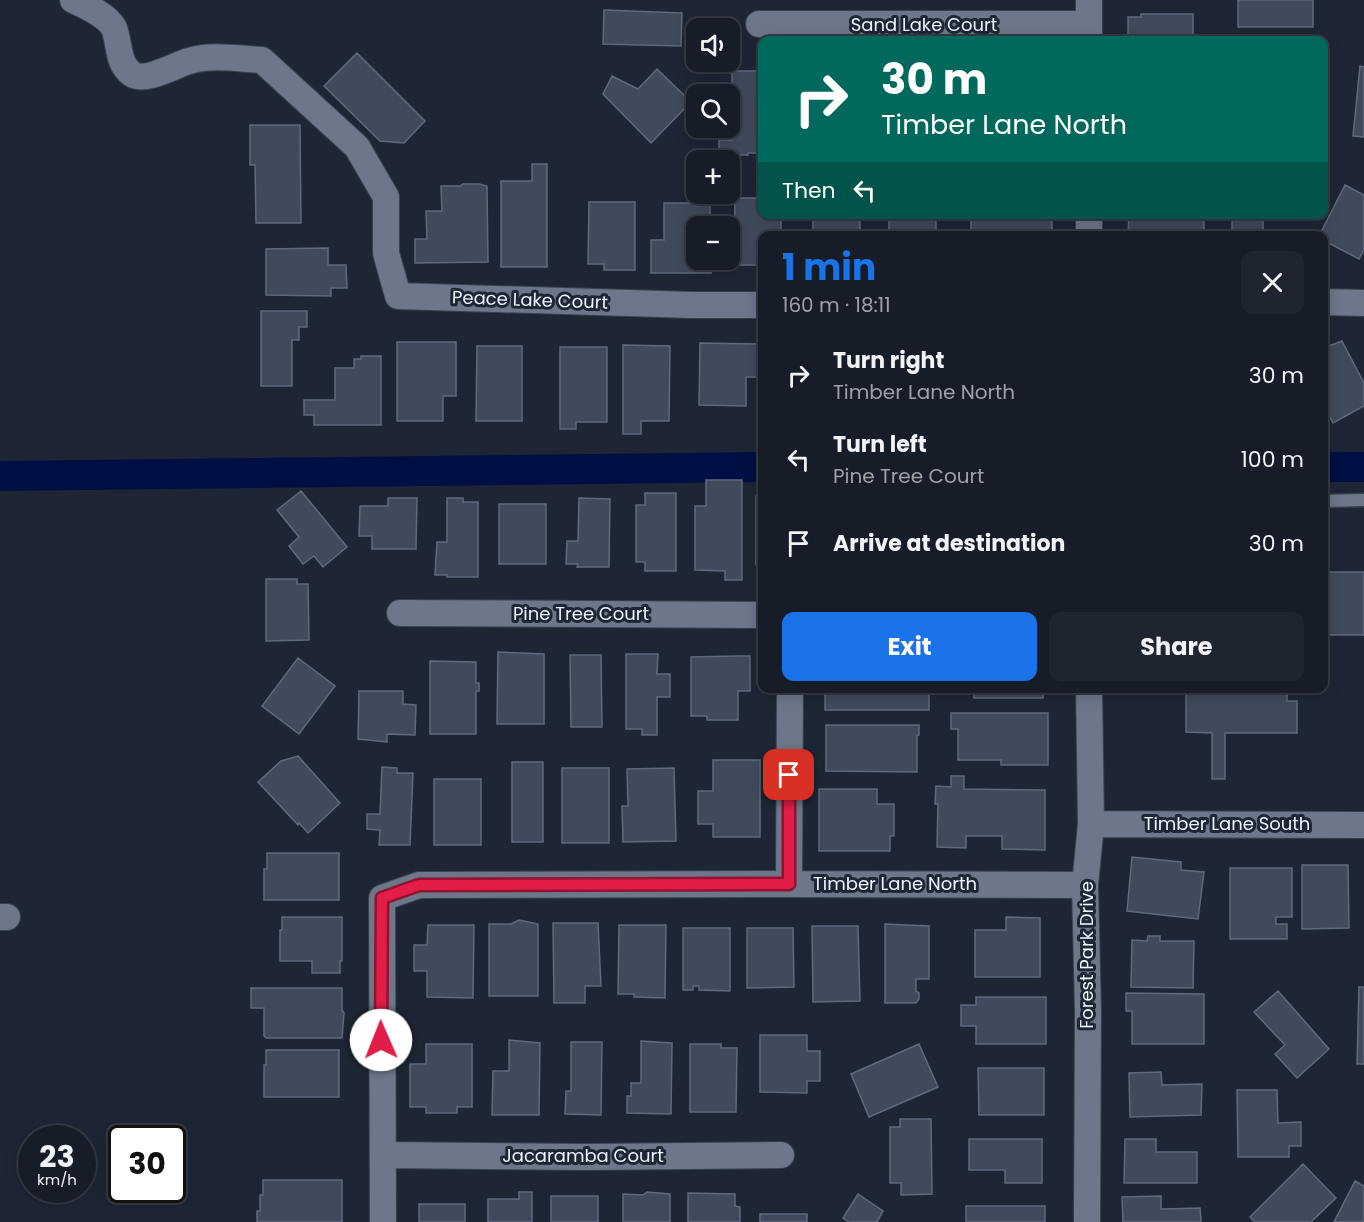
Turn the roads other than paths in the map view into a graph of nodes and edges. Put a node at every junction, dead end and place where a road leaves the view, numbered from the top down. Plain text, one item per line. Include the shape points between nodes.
1 (73, 0) edge
2 (1089, 21) edge
3 (759, 24) dead end
4 (1328, 302) edge
5 (1364, 303) edge
6 (758, 304) edge
7 (1364, 500) edge
8 (1328, 501) edge
9 (400, 613) dead end
10 (758, 615) edge
11 (790, 693) edge
12 (1089, 693) edge
13 (1090, 824) junction
14 (1364, 825) edge
15 (789, 884) junction
16 (1085, 885) junction
17 (384, 1155) junction
18 (782, 1155) dead end
19 (383, 1222) edge
20 (1087, 1222) edge

1 - 6 street, Peace Lake Court via 94,10 113,27 124,65 133,75 144,77 204,58 262,60 357,147 386,197 386,253 398,296
2 - 3 street, Sand Lake Court
4 - 5 street
7 - 8 lane
9 - 10 street, Pine Tree Court
11 - 15 street
12 - 13 street, Forest Park Drive
13 - 14 street, Timber Lane South
13 - 16 street, Forest Park Drive
15 - 16 street, Timber Lane North
15 - 17 street, Timber Lane North via 419,885 382,898
16 - 20 street, Forest Park Drive
17 - 18 street, Jacaramba Court
17 - 19 street, Timber Lane North

